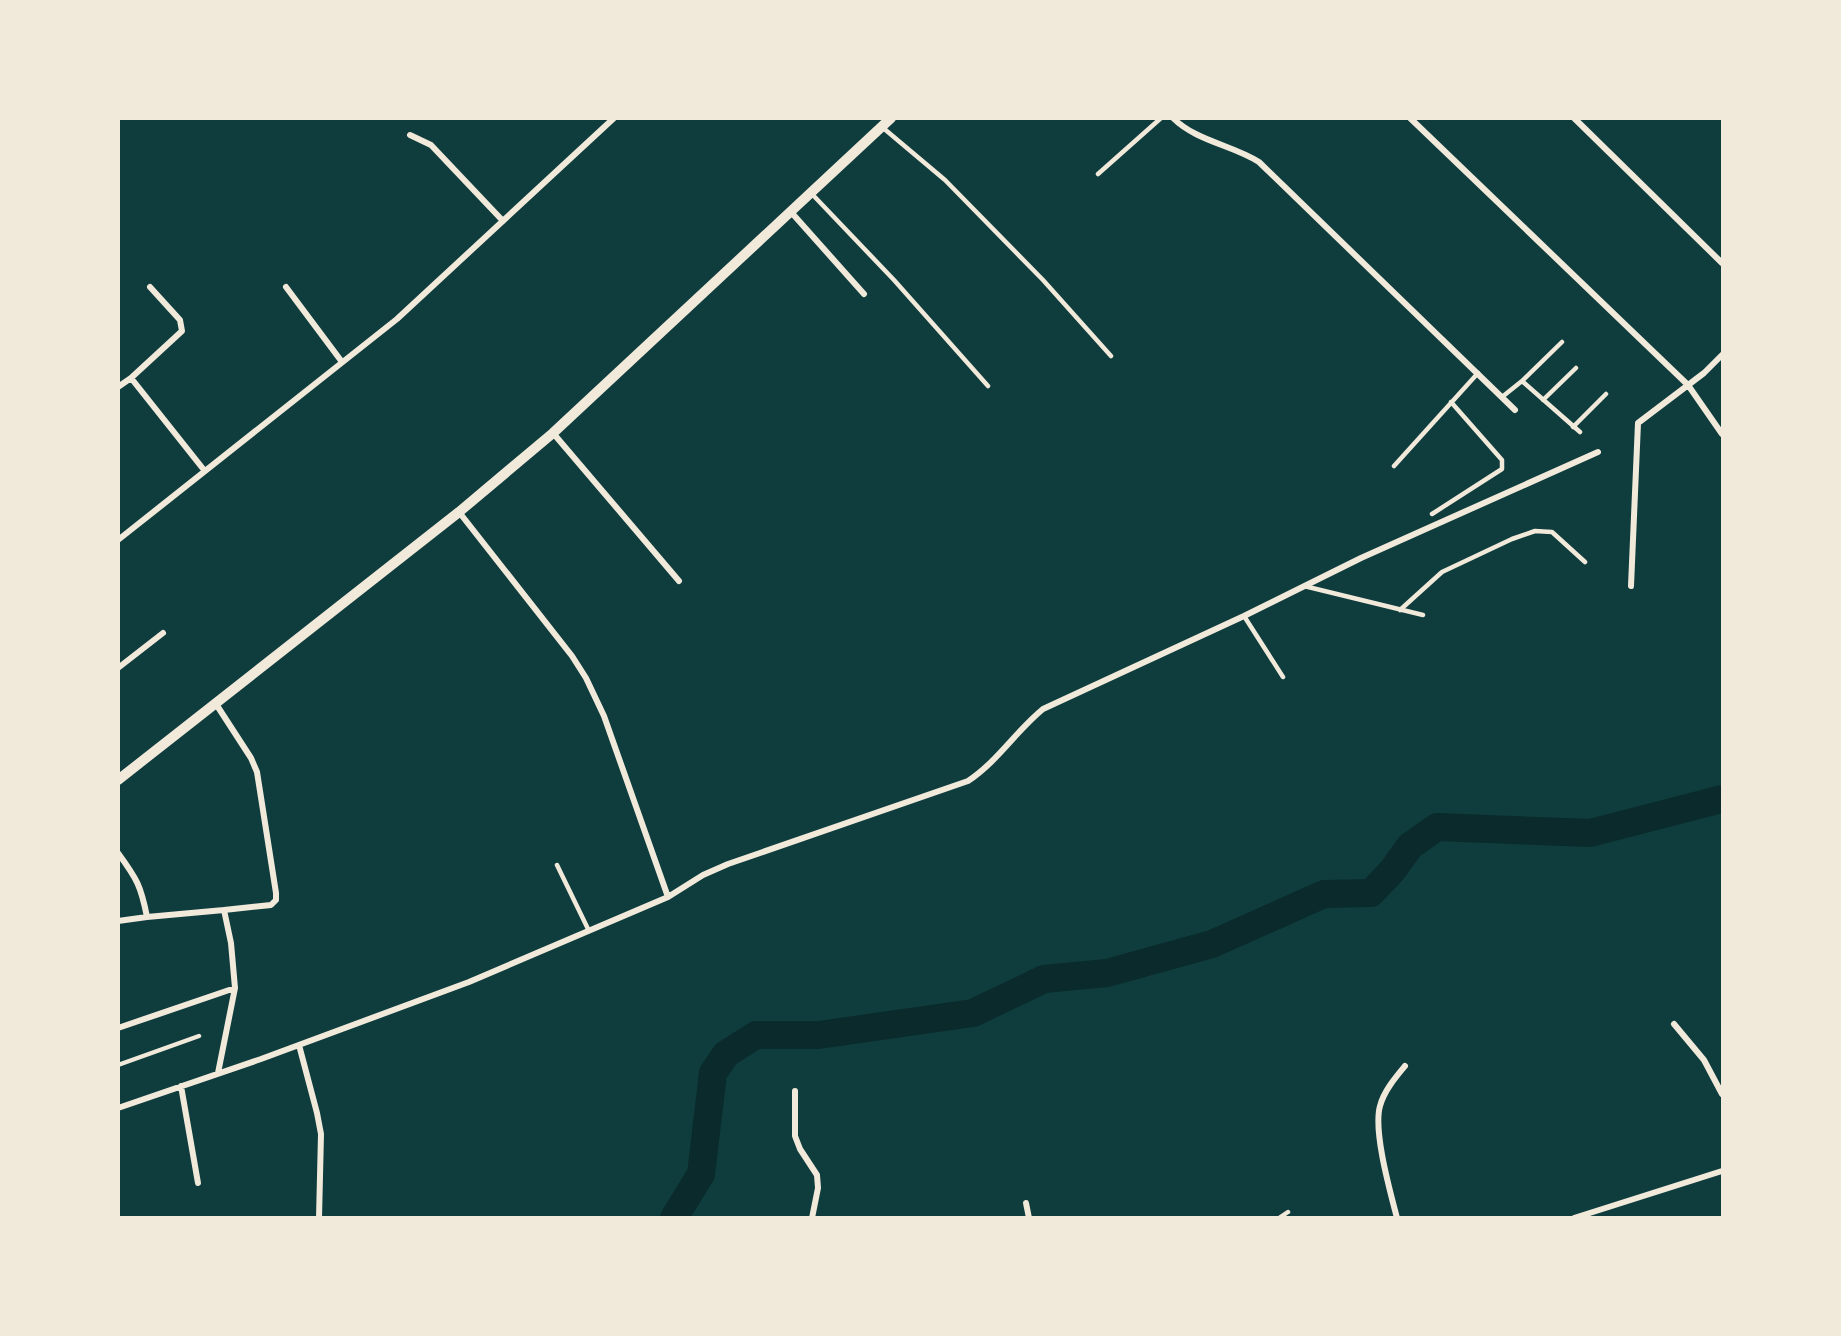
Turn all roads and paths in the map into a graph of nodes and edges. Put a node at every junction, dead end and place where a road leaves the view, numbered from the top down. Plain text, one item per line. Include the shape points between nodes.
1 (614, 118) edge
2 (891, 118) edge
3 (1161, 118) edge
4 (1173, 118) edge
5 (1410, 118) edge
6 (1574, 118) edge
7 (882, 128) junction
8 (410, 135) dead end
9 (1098, 174) dead end
10 (812, 193) junction
11 (791, 212) junction
12 (503, 221) junction
13 (1722, 263) edge
14 (150, 287) dead end
15 (286, 287) dead end
16 (864, 294) dead end
17 (1562, 342) dead end
18 (1722, 355) edge
19 (1111, 356) dead end
20 (342, 362) junction
21 (1576, 368) dead end
22 (1478, 373) junction
23 (130, 378) junction
24 (1522, 381) junction
25 (988, 386) dead end
26 (1688, 386) junction
27 (118, 387) edge
28 (1606, 394) dead end
29 (1502, 397) junction
30 (1543, 400) junction
31 (1451, 402) junction
32 (1515, 410) dead end
33 (1573, 427) junction
34 (1580, 432) dead end
35 (554, 433) junction
36 (1722, 434) edge
37 (1598, 452) dead end
38 (1394, 466) dead end
39 (204, 470) junction
40 (459, 512) junction
41 (1432, 514) dead end
42 (118, 540) edge
43 (1585, 562) dead end
44 (679, 581) dead end
45 (1304, 586) junction
46 (1631, 586) dead end
47 (1400, 610) junction
48 (1423, 615) dead end
49 (1244, 616) junction
50 (163, 633) dead end
51 (118, 668) edge
52 (1283, 676) dead end
53 (216, 704) junction
54 (118, 780) edge
55 (118, 854) edge
56 (557, 865) dead end
57 (668, 897) junction
58 (224, 910) junction
59 (147, 917) junction
60 (118, 921) edge
61 (589, 932) junction
62 (235, 988) junction
63 (1674, 1024) dead end
64 (118, 1028) edge
65 (199, 1036) dead end
66 (299, 1045) junction
67 (118, 1065) edge
68 (1404, 1065) dead end
69 (218, 1073) junction
70 (181, 1086) junction
71 (795, 1091) dead end
72 (1722, 1094) edge
73 (118, 1108) edge
74 (1722, 1171) edge
75 (198, 1183) dead end
76 (1026, 1203) dead end
77 (1288, 1212) dead end
78 (319, 1218) edge
79 (812, 1218) edge
80 (1029, 1218) edge
81 (1279, 1218) edge
82 (1397, 1218) edge
83 (1574, 1218) edge

1 - 12 street
2 - 7 street
3 - 9 lane
4 - 22 street via 1192,133 1243,152 1258,162
5 - 26 street
6 - 13 street
7 - 10 street
7 - 19 lane via 945,180
8 - 12 street via 431,145
10 - 11 street
10 - 25 lane
11 - 16 street
11 - 35 street
12 - 20 street via 397,319
14 - 23 street via 180,320 182,331
15 - 20 street
17 - 24 lane
18 - 26 street
20 - 39 street
21 - 30 lane
22 - 29 street
22 - 31 lane
23 - 27 street
23 - 39 street
24 - 29 lane
24 - 30 lane
26 - 36 street
26 - 46 street via 1638,423
28 - 33 lane
29 - 32 street
30 - 33 lane
31 - 38 lane
31 - 41 lane via 1502,460 1502,469
33 - 34 lane
35 - 40 street
35 - 44 street
37 - 45 street
39 - 42 street
40 - 53 street
40 - 57 street via 586,678 604,716
43 - 47 lane via 1552,532 1536,531 1442,572
45 - 47 lane
45 - 49 street
47 - 48 lane
49 - 52 lane
49 - 57 street via 1043,709 984,770 968,780 728,864
50 - 51 street
53 - 54 street
53 - 58 street via 258,772 276,893 271,905
55 - 59 street via 137,879
56 - 61 lane
57 - 61 street
58 - 59 street
58 - 62 street
59 - 60 street
61 - 66 street via 469,982
62 - 64 street
62 - 69 street
63 - 72 street via 1704,1060
65 - 67 lane
66 - 69 street
66 - 78 street via 321,1134
68 - 82 street via 1380,1105 1378,1123
69 - 70 street
70 - 73 street
70 - 75 street
71 - 79 street via 795,1136 817,1175
74 - 83 street
76 - 80 street
77 - 81 lane

